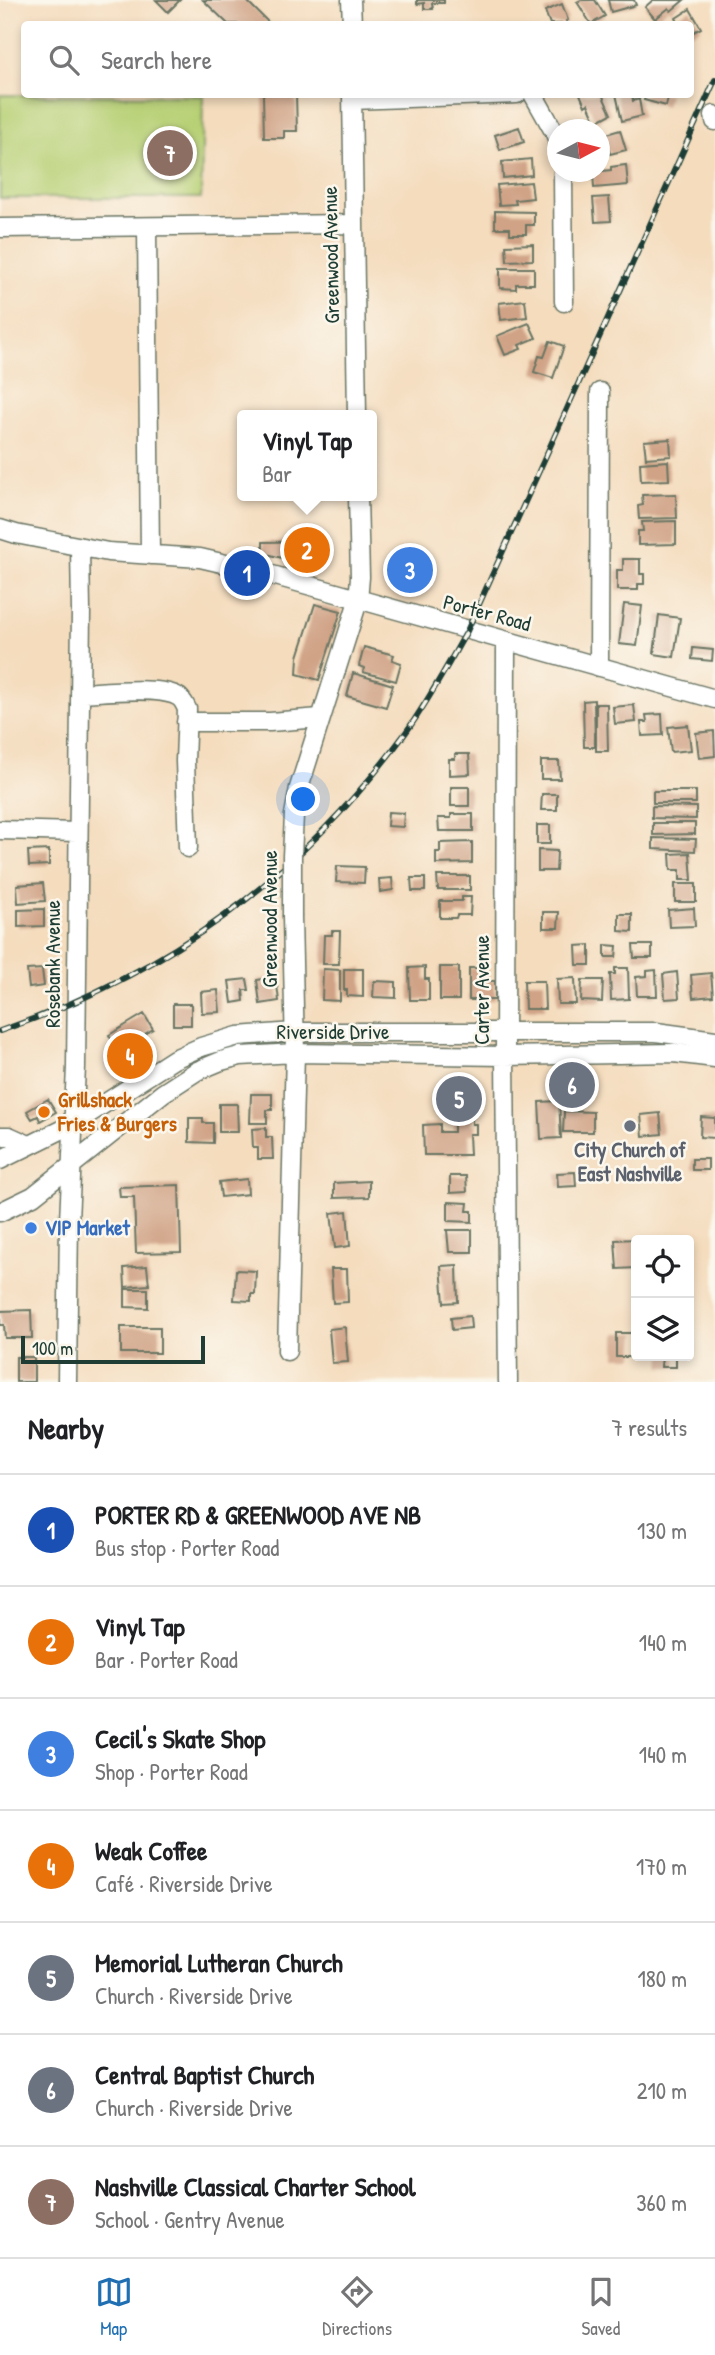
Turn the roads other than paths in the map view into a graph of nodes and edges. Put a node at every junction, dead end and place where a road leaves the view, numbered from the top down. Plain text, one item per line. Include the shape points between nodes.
1 (351, 0) edge
2 (352, 21) edge
3 (352, 98) edge
4 (535, 98) edge
5 (547, 119) edge
6 (563, 182) edge
7 (353, 224) junction
8 (147, 227) junction
9 (0, 228) edge
10 (564, 302) dead end
11 (600, 391) dead end
12 (357, 410) edge
13 (358, 501) edge
14 (0, 529) edge
15 (80, 547) junction
16 (150, 555) junction
17 (358, 601) junction
18 (506, 641) junction
19 (599, 667) junction
20 (80, 693) junction
21 (715, 699) edge
22 (320, 718) junction
23 (186, 722) junction
24 (0, 830) edge
25 (77, 832) junction
26 (188, 848) dead end
27 (294, 1032) junction
28 (419, 1033) junction
29 (505, 1033) junction
30 (715, 1040) edge
31 (295, 1053) junction
32 (419, 1055) junction
33 (505, 1056) junction
34 (715, 1058) edge
35 (137, 1084) junction
36 (151, 1103) junction
37 (73, 1124) junction
38 (0, 1136) edge
39 (29, 1145) junction
40 (0, 1160) edge
41 (72, 1167) junction
42 (33, 1196) junction
43 (0, 1212) edge
44 (69, 1221) junction
45 (288, 1351) dead end
46 (67, 1382) edge
47 (508, 1382) edge

1 - 2 street
3 - 7 street, Greenwood Avenue
4 - 5 street
6 - 10 street
7 - 8 street
7 - 12 street, Greenwood Avenue
8 - 9 street
8 - 16 street
11 - 19 street
13 - 17 street, Greenwood Avenue
14 - 15 street, Porter Road
15 - 16 street, Porter Road
15 - 20 street, Rosebank Avenue
16 - 17 street, Porter Road via 200,558
17 - 18 street, Porter Road
17 - 22 street, Greenwood Avenue
18 - 19 street, Porter Road
18 - 29 street, Carter Avenue
19 - 21 street, Porter Road
20 - 23 street via 142,690 177,696 187,709
20 - 25 street, Rosebank Avenue
22 - 23 street
22 - 27 street, Greenwood Avenue, bridge via 294,815
23 - 26 street
24 - 25 street
25 - 37 street, Rosebank Avenue
27 - 28 street, Riverside Drive
27 - 31 street, Greenwood Avenue
27 - 35 street, Riverside Drive via 218,1040 174,1059
28 - 29 street, Riverside Drive
28 - 32 street
29 - 30 street, Riverside Drive via 656,1032
29 - 33 street, Carter Avenue
31 - 32 street, Riverside Drive
31 - 36 street, Riverside Drive via 220,1061
31 - 45 street, Greenwood Avenue
32 - 33 street, Riverside Drive
33 - 34 street, Riverside Drive via 674,1053
33 - 47 street, Carter Avenue
35 - 36 street
35 - 37 street, Riverside Drive
36 - 41 street, Riverside Drive
37 - 39 street, Riverside Drive
37 - 41 street, Rosebank Avenue
38 - 39 street
39 - 40 street, Riverside Drive
41 - 42 street, Riverside Drive
41 - 44 street, Rosebank Avenue
42 - 43 street, Riverside Drive
42 - 44 street via 49,1197
44 - 46 street, Rosebank Avenue

